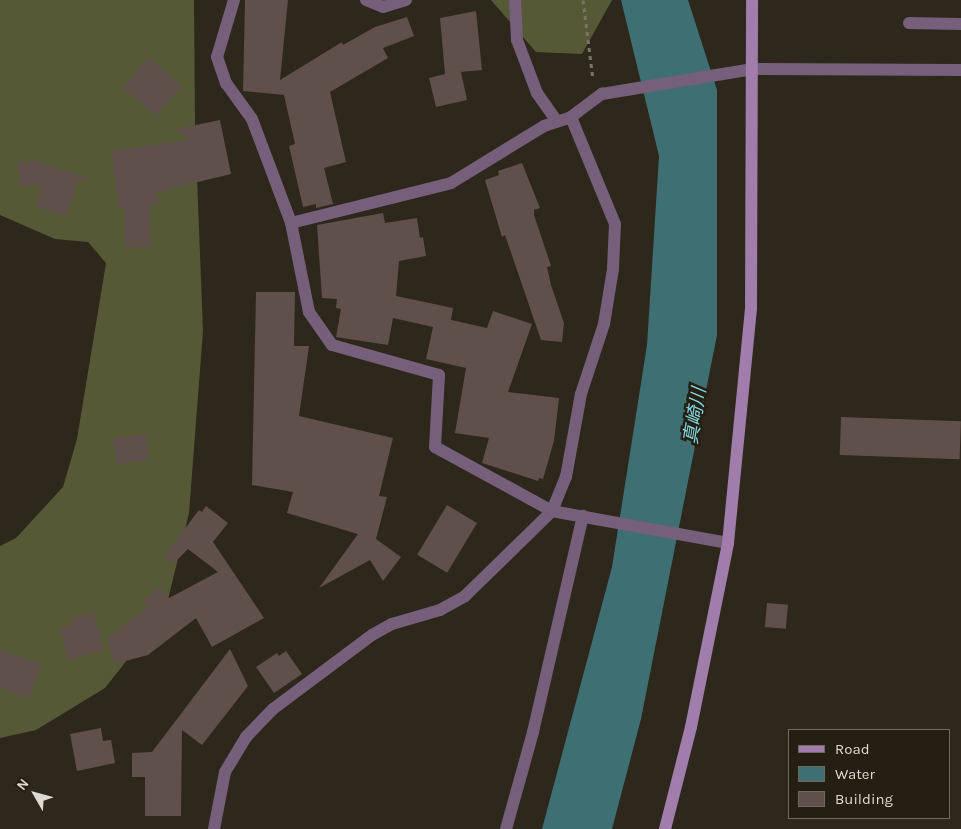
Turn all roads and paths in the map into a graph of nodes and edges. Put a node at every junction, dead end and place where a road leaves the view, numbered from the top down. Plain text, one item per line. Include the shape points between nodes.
1 (234, 0) edge
2 (366, 0) edge
3 (406, 0) edge
4 (514, 0) edge
5 (583, 0) edge
6 (752, 0) edge
7 (909, 23) dead end
8 (961, 24) edge
9 (753, 69) junction
10 (961, 70) edge
11 (594, 83) dead end
12 (572, 117) junction
13 (557, 122) junction
14 (291, 223) junction
15 (552, 511) junction
16 (582, 516) junction
17 (728, 543) junction
18 (214, 829) edge
19 (506, 829) edge
20 (665, 829) edge

1 - 14 street via 217,57 226,83 252,119
2 - 3 street via 383,7
4 - 13 street via 517,40 537,93
5 - 11 path
6 - 9 street
7 - 8 street
9 - 10 street
9 - 12 street via 602,94
9 - 17 street via 751,308
12 - 13 street
12 - 15 street via 615,224 613,269 604,324 581,394 566,477
13 - 14 street via 451,183
14 - 15 street via 309,312 332,345 439,375 435,447
15 - 16 street
15 - 18 street via 466,596 440,610 392,624 372,635 273,709 246,737 225,772
16 - 17 street
16 - 19 street via 533,732
17 - 20 street via 691,727

